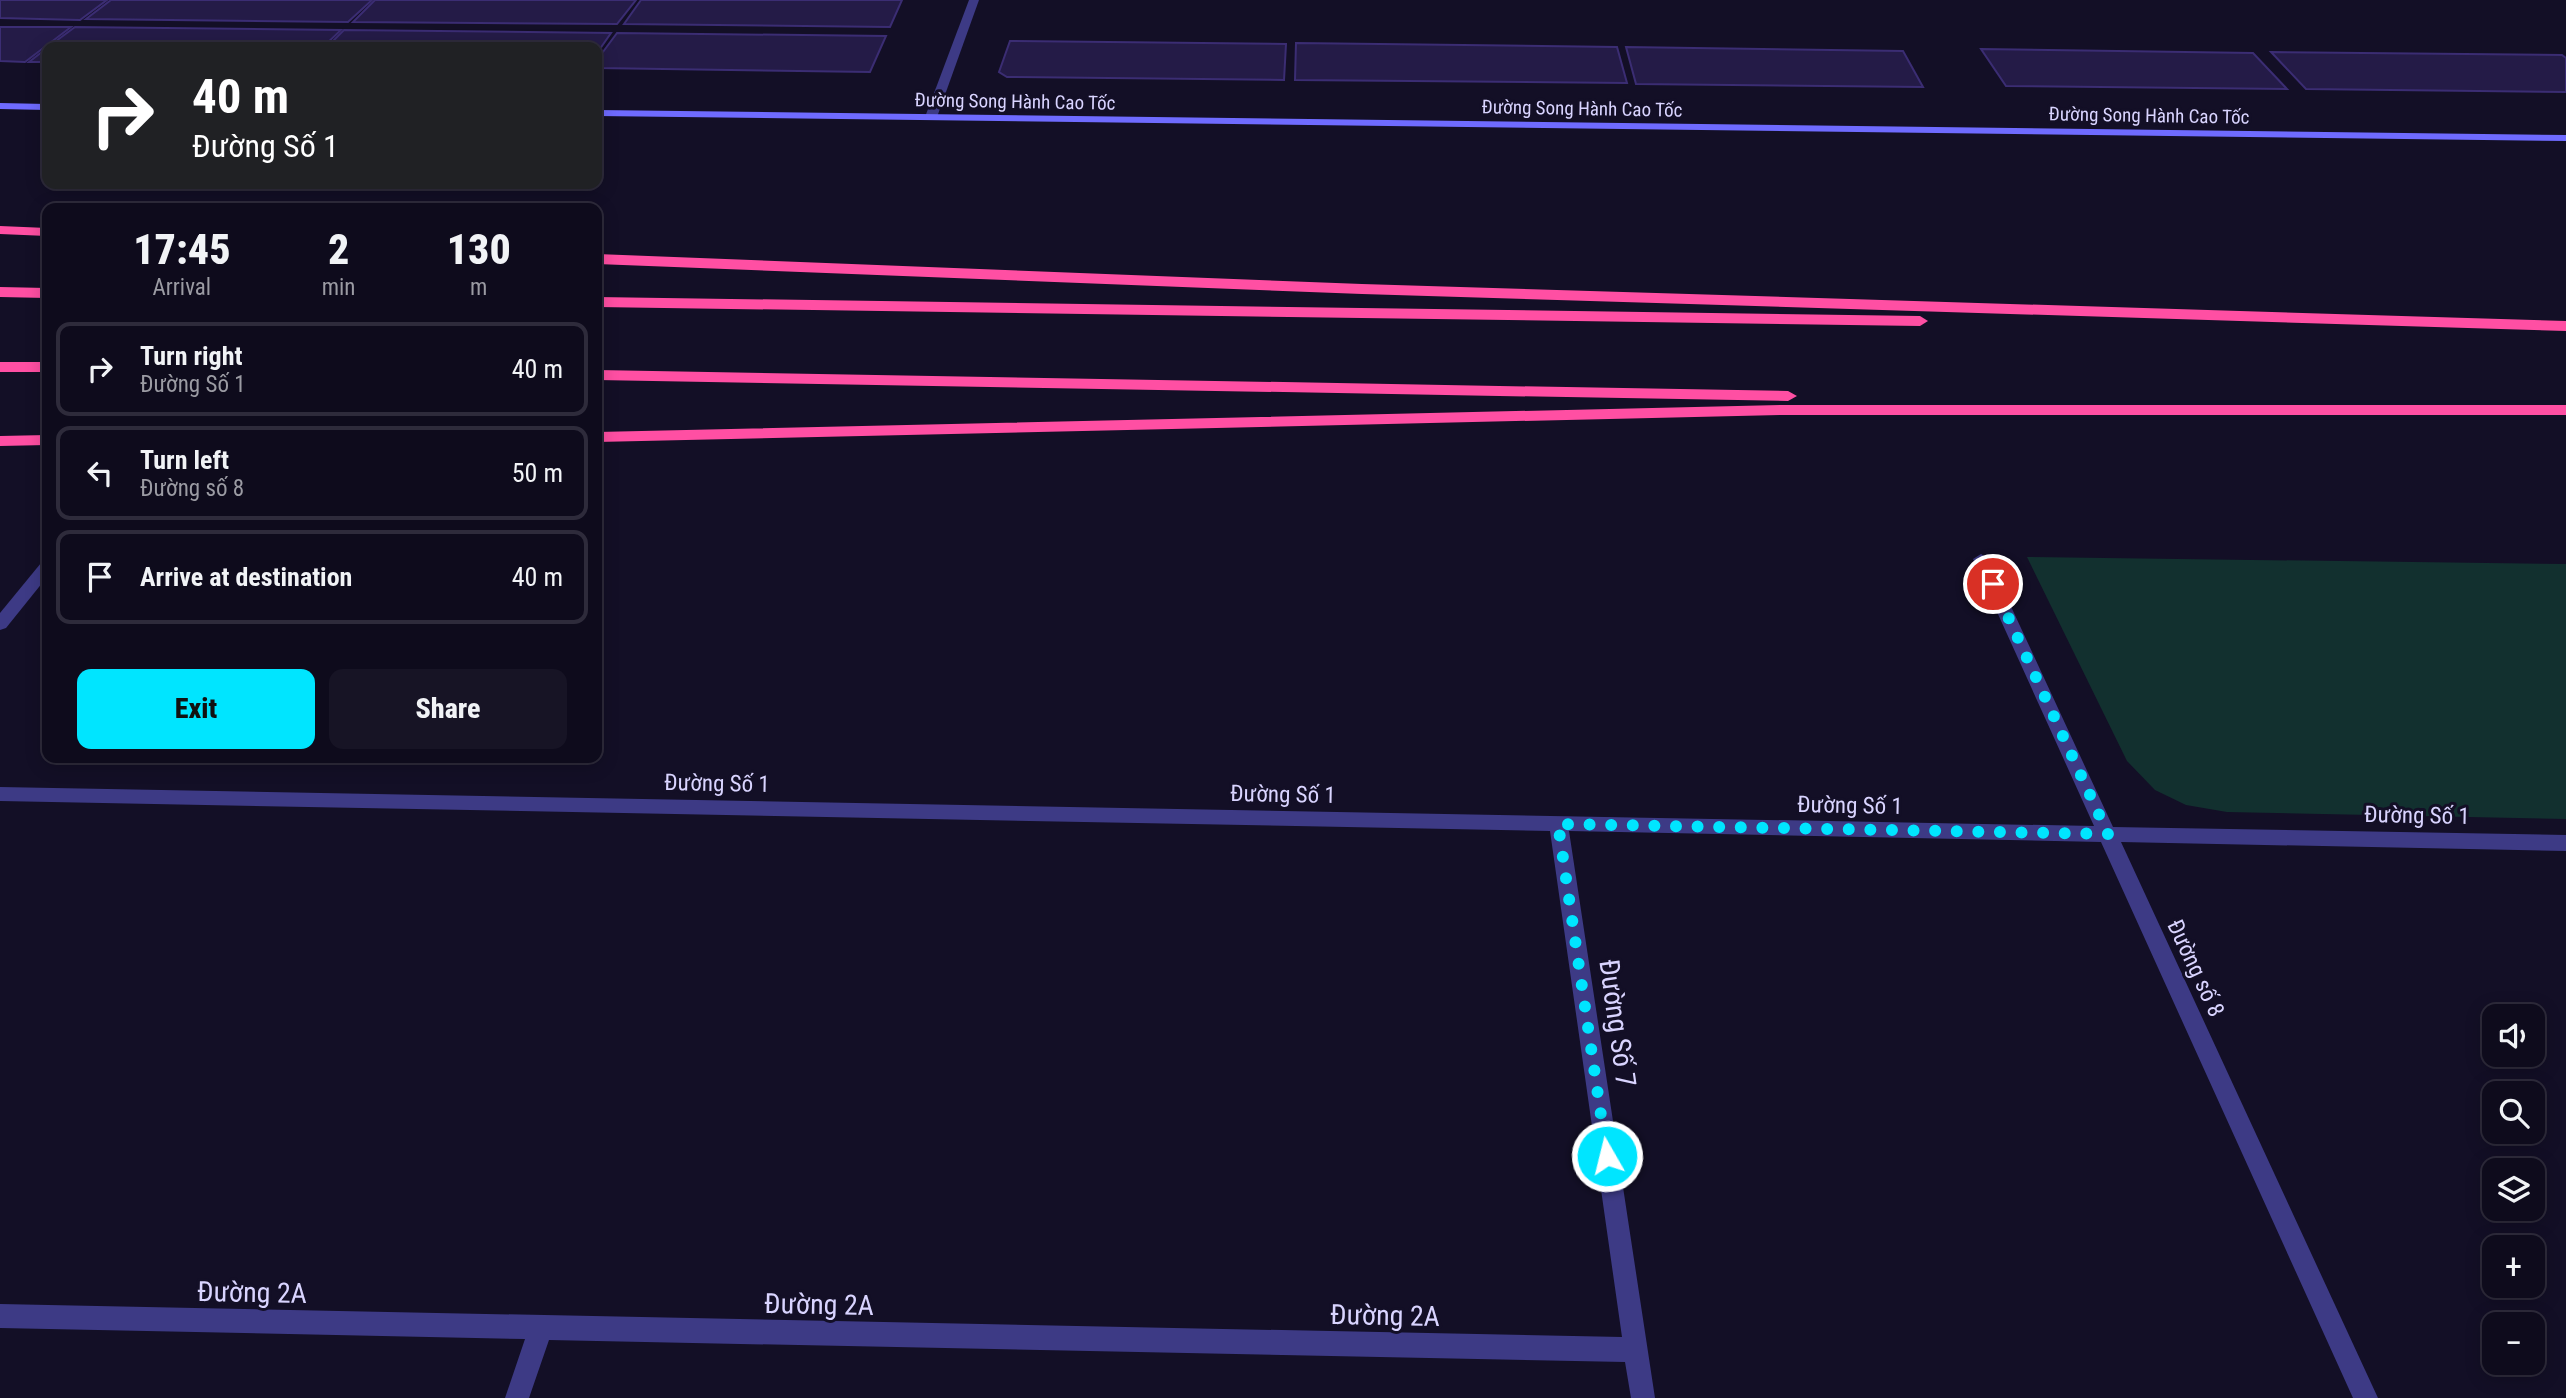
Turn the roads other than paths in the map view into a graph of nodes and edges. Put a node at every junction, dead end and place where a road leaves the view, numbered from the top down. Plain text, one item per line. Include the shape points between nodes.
1 (974, 0) edge
2 (0, 106) edge
3 (42, 107) edge
4 (602, 113) edge
5 (931, 117) junction
6 (2566, 138) edge
7 (0, 230) edge
8 (42, 232) edge
9 (602, 259) edge
10 (0, 292) edge
11 (42, 293) edge
12 (602, 302) edge
13 (2566, 327) edge
14 (0, 367) edge
15 (42, 367) edge
16 (602, 375) edge
17 (2566, 409) edge
18 (602, 437) edge
19 (42, 440) edge
20 (0, 441) edge
21 (1981, 559) dead end
22 (42, 573) edge
23 (0, 624) edge
24 (0, 794) edge
25 (1558, 824) junction
26 (2108, 834) junction
27 (2566, 843) edge
28 (0, 1316) edge
29 (541, 1328) junction
30 (1636, 1350) junction
31 (517, 1398) edge
32 (1643, 1398) edge
33 (2366, 1398) edge

1 - 5 street
2 - 3 main road
4 - 5 main road, Đường Song Hành Cao Tốc
5 - 6 main road, Đường Song Hành Cao Tốc
7 - 8 highway
9 - 13 highway
10 - 11 highway
12 - 13 highway
14 - 15 highway
16 - 17 highway
17 - 18 highway via 1783,410
19 - 20 highway
21 - 26 street, Đường số 8
22 - 23 street
24 - 25 street, Đường Số 1
25 - 26 street, Đường Số 1
25 - 30 street, Đường Số 7
26 - 27 street, Đường Số 1
26 - 33 street, Đường số 8
28 - 29 street, Đường 2A
29 - 30 street, Đường 2A
29 - 31 street
30 - 32 street, Đường Số 7

